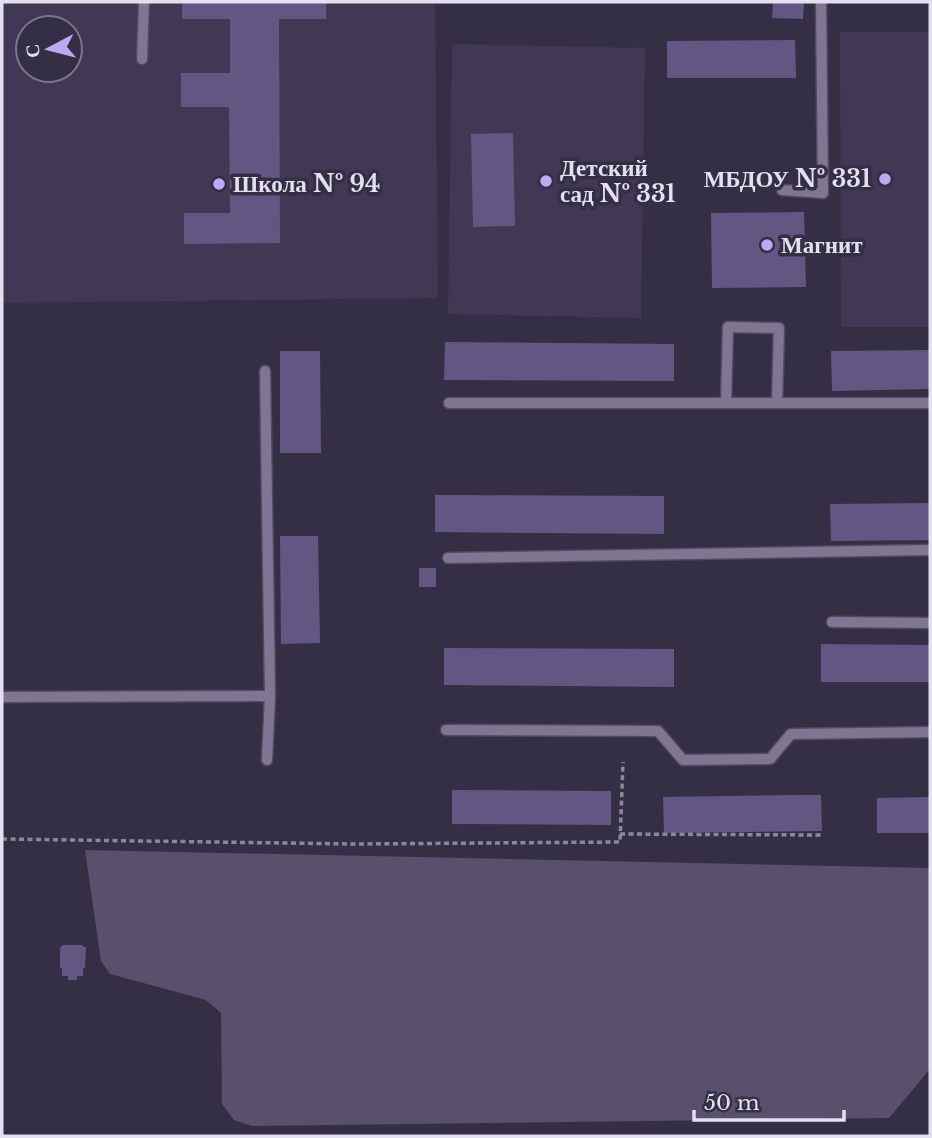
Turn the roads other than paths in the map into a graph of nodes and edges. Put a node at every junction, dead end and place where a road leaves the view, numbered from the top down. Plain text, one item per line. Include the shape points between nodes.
1 (144, 2) edge
2 (821, 2) edge
3 (142, 59) dead end
4 (782, 190) dead end
5 (265, 372) dead end
6 (930, 402) edge
7 (449, 403) dead end
8 (726, 403) junction
9 (777, 403) junction
10 (930, 550) edge
11 (449, 558) dead end
12 (832, 622) dead end
13 (930, 623) edge
14 (270, 695) junction
15 (2, 697) edge
16 (446, 730) dead end
17 (930, 732) edge
18 (267, 760) dead end

1 - 3 lane
2 - 4 lane via 823,192
5 - 14 lane
6 - 9 lane
7 - 8 lane
8 - 9 lane
8 - 9 lane via 727,327 779,328
10 - 11 lane
12 - 13 lane
14 - 15 lane
14 - 18 lane
16 - 17 lane via 658,731 683,760 769,760 791,734

